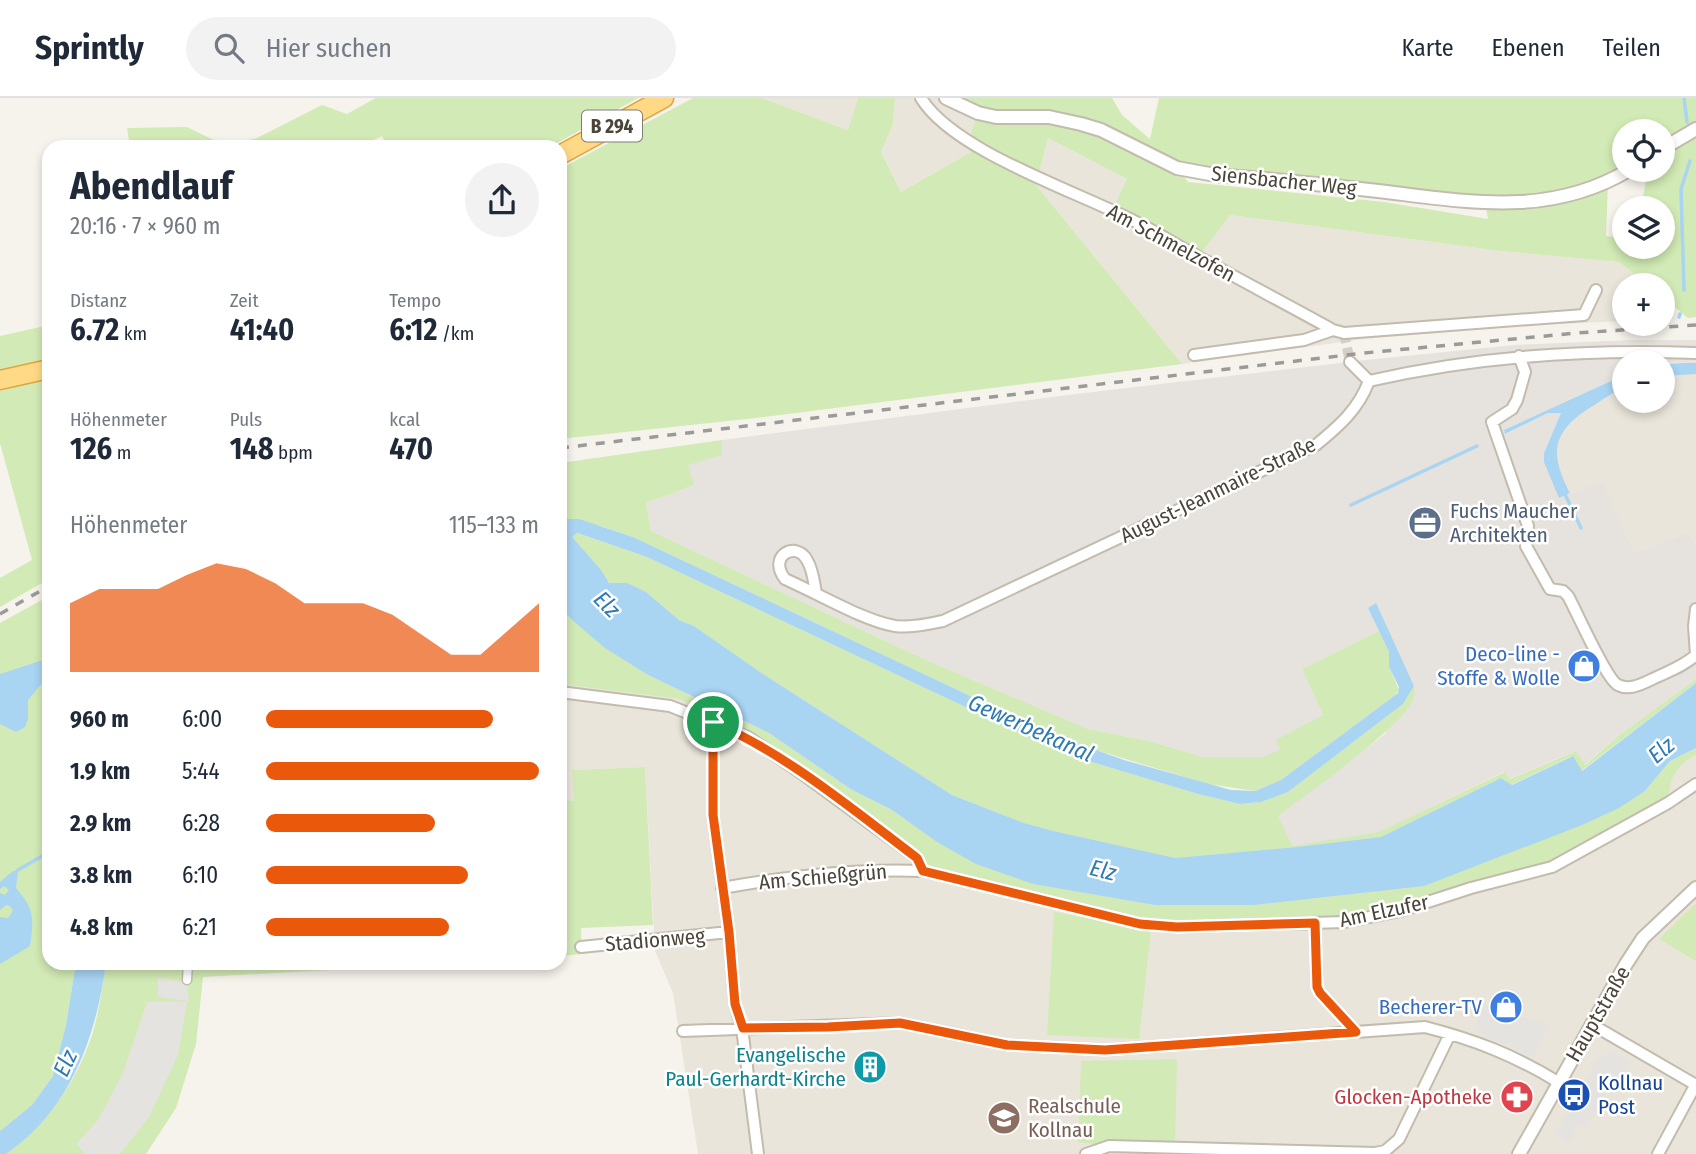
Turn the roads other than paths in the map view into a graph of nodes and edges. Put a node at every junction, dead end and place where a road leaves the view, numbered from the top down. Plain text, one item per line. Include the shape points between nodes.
1 (664, 98) edge
2 (921, 98) edge
3 (946, 98) edge
4 (1694, 133) edge
5 (1675, 142) edge
6 (567, 151) edge
7 (1612, 180) edge
8 (1596, 290) dead end
9 (1333, 330) junction
10 (1696, 353) edge
11 (1194, 355) dead end
12 (1520, 356) junction
13 (1350, 362) tunnel mouth
14 (42, 371) edge
15 (0, 380) edge
16 (1369, 381) junction
17 (816, 593) dead end
18 (1696, 609) edge
19 (567, 693) edge
20 (713, 722) junction
21 (1696, 784) edge
22 (923, 871) junction
23 (722, 888) junction
24 (1696, 888) edge
25 (1315, 923) junction
26 (729, 932) junction
27 (582, 947) dead end
28 (188, 970) edge
29 (187, 980) dead end
30 (1591, 1024) junction
31 (743, 1028) junction
32 (683, 1031) dead end
33 (1356, 1032) junction
34 (1450, 1034) junction
35 (1558, 1082) junction
36 (1696, 1085) edge
37 (758, 1154) edge
38 (1086, 1154) edge
39 (1519, 1154) edge
40 (1658, 1154) edge

1 - 6 highway, B 294
2 - 9 street, Am Schmelzofen via 956,132 1005,162 1138,222
3 - 7 street, Siensbacher Weg via 987,115 1049,117 1082,124 1177,168 1215,175 1510,204 1568,195
4 - 5 street
8 - 9 street, Am Schmelzofen via 1584,315 1344,333
9 - 11 street, Am Schmelzofen via 1304,340
10 - 12 street
12 - 16 street
12 - 18 street via 1525,372 1517,400 1492,422 1528,526 1527,546 1550,589 1568,596 1607,674 1627,688 1686,663 1696,655
13 - 16 street
14 - 15 highway
16 - 17 street, August-Jeanmaire-Straße via 1350,416 1316,445 943,621 894,625
19 - 20 street via 670,706
20 - 22 street via 748,737 788,763 917,858
20 - 23 street via 713,815
21 - 25 street, Am Elzufer via 1552,867 1400,911
22 - 23 street, Am Schießgrün via 797,875
22 - 25 street, Am Elzufer via 1140,924
23 - 26 street
24 - 30 street, Hauptstraße via 1643,938
25 - 33 street via 1317,987
26 - 27 street, Stadionweg
26 - 31 street via 735,1004
28 - 29 street
30 - 35 street, Hauptstraße
30 - 36 street
31 - 32 street
31 - 33 street via 900,1023 1007,1045 1105,1050
31 - 37 street
33 - 34 street via 1424,1027
34 - 35 street via 1530,1065
34 - 38 street via 1399,1139 1385,1151 1110,1146
35 - 39 street, Hauptstraße
36 - 40 street

